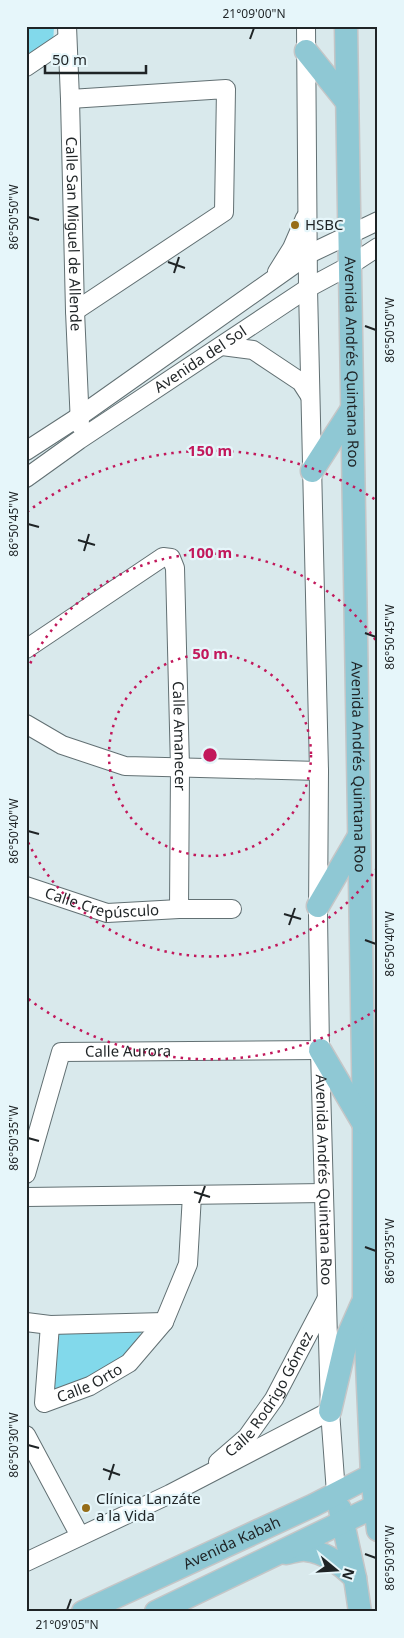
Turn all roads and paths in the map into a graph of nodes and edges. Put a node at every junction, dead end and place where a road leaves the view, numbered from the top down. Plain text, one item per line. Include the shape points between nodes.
1 (306, 26) edge
2 (346, 26) edge
3 (66, 33) edge
4 (306, 51) junction
5 (26, 67) edge
6 (70, 99) junction
7 (347, 102) junction
8 (308, 210) junction
9 (378, 221) edge
10 (348, 235) junction
11 (378, 247) edge
12 (309, 254) junction
13 (349, 266) junction
14 (272, 279) junction
15 (308, 288) junction
16 (75, 311) junction
17 (222, 346) junction
18 (310, 396) junction
19 (352, 409) junction
20 (80, 416) junction
21 (79, 440) junction
22 (26, 451) edge
23 (312, 471) junction
24 (26, 478) edge
25 (26, 649) edge
26 (26, 724) edge
27 (180, 768) junction
28 (319, 771) junction
29 (359, 835) junction
30 (26, 886) edge
31 (318, 906) junction
32 (179, 909) junction
33 (232, 909) dead end
34 (320, 1050) junction
35 (364, 1124) junction
36 (26, 1174) edge
37 (324, 1193) junction
38 (192, 1195) junction
39 (26, 1197) edge
40 (327, 1298) junction
41 (371, 1300) edge
42 (26, 1322) edge
43 (164, 1322) junction
44 (50, 1325) junction
45 (330, 1411) junction
46 (26, 1434) edge
47 (376, 1472) edge
48 (336, 1493) junction
49 (170, 1494) junction
50 (376, 1506) edge
51 (343, 1522) junction
52 (378, 1530) edge
53 (80, 1536) junction
54 (270, 1556) junction
55 (26, 1562) edge
56 (355, 1578) junction
57 (83, 1612) edge
58 (156, 1612) edge
59 (360, 1612) edge

1 - 4 street, Avenida Andrés Quintana Roo
2 - 7 main road, Avenida Andrés Quintana Roo
3 - 5 street
3 - 6 street, Calle San Miguel de Allende
4 - 7 main road
4 - 8 street, Avenida Andrés Quintana Roo
6 - 16 street, Calle San Miguel de Allende
6 - 16 street via 226,89 224,212
7 - 10 main road, Avenida Andrés Quintana Roo
8 - 12 street, Avenida Andrés Quintana Roo
8 - 14 street via 292,248
9 - 10 street, Avenida del Sol
10 - 12 street, Avenida del Sol
10 - 13 main road, Avenida Andrés Quintana Roo
11 - 13 street, Avenida del Sol
12 - 14 street, Avenida del Sol
12 - 15 street, Avenida Andrés Quintana Roo
13 - 15 street, Avenida del Sol
13 - 19 main road, Avenida Andrés Quintana Roo
14 - 20 street, Avenida del Sol
15 - 17 street, Avenida del Sol
15 - 18 street, Avenida Andrés Quintana Roo
16 - 20 street, Calle San Miguel de Allende
17 - 18 street via 253,350 301,382
17 - 21 street, Avenida del Sol
18 - 23 street, Avenida Andrés Quintana Roo
19 - 23 main road
19 - 29 main road, Avenida Andrés Quintana Roo
20 - 21 street, Calle San Miguel de Allende
20 - 22 street, Avenida del Sol
21 - 24 street, Avenida del Sol
23 - 28 street, Avenida Andrés Quintana Roo
25 - 27 street, Calle Amanecer via 163,557 171,558 175,568
26 - 27 street via 62,745 125,766
27 - 28 street
27 - 32 street, Calle Amanecer
28 - 31 street, Avenida Andrés Quintana Roo
29 - 31 main road
29 - 35 main road, Avenida Andrés Quintana Roo
30 - 32 street, Calle Crepúsculo via 107,912
31 - 34 street, Avenida Andrés Quintana Roo
32 - 33 street, Calle Crepúsculo
34 - 35 main road
34 - 36 street, Calle Aurora via 61,1052
34 - 37 street, Avenida Andrés Quintana Roo
35 - 41 main road, Avenida Andrés Quintana Roo via 364,1276
37 - 38 street
37 - 40 street, Avenida Andrés Quintana Roo
38 - 39 street
38 - 43 street, Calle Orto via 188,1264
40 - 45 street, Avenida Andrés Quintana Roo
40 - 49 street, Calle Rodrigo Gómez via 274,1399 247,1437 214,1465
41 - 45 main road via 347,1338
41 - 47 main road, Avenida Andrés Quintana Roo
42 - 44 street
43 - 44 street
43 - 44 street, Calle Orto via 129,1363 90,1386 44,1403
45 - 48 street, Avenida Andrés Quintana Roo
45 - 49 street, Calle Rodrigo Gómez
46 - 53 street
47 - 48 main road, Avenida Kabah
47 - 50 main road, Avenida Andrés Quintana Roo
48 - 51 main road
48 - 57 main road, Avenida Kabah
49 - 53 street, Calle Rodrigo Gómez
50 - 51 main road, Avenida Kabah
50 - 52 main road, Avenida Andrés Quintana Roo
51 - 54 main road, Avenida Kabah
51 - 56 main road
53 - 55 street, Calle Rodrigo Gómez
54 - 56 main road via 305,1549 339,1562
54 - 58 main road, Avenida Kabah
56 - 59 main road

